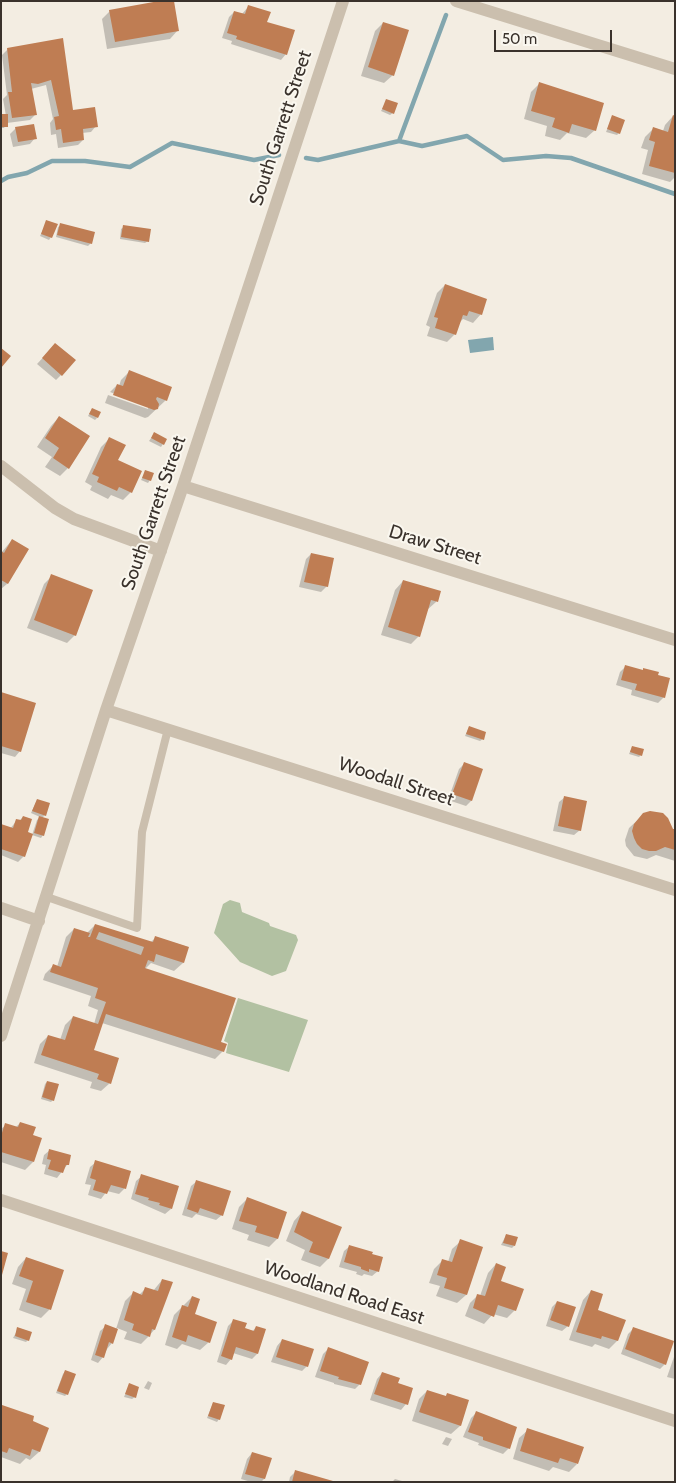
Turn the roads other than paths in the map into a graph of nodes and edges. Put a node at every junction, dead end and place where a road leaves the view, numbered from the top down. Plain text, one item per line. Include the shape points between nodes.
1 (343, 1) edge
2 (456, 1) edge
3 (675, 69) edge
4 (1, 466) edge
5 (183, 486) junction
6 (161, 551) junction
7 (675, 640) edge
8 (106, 710) junction
9 (168, 729) junction
10 (675, 890) edge
11 (46, 897) junction
12 (1, 908) edge
13 (39, 921) junction
14 (1, 1036) edge
15 (1, 1200) edge
16 (675, 1421) edge

1 - 5 street, South Garrett Street
2 - 3 street
4 - 6 street via 74,519
5 - 6 street, South Garrett Street
5 - 7 street, Draw Street
6 - 8 street, South Garrett Street
8 - 9 street, Woodall Street
8 - 11 street, South Garrett Street
9 - 10 street, Woodall Street
9 - 11 lane via 142,832 137,928
11 - 13 street, South Garrett Street
12 - 13 street
13 - 14 street, South Garrett Street
15 - 16 street, Woodland Road East

